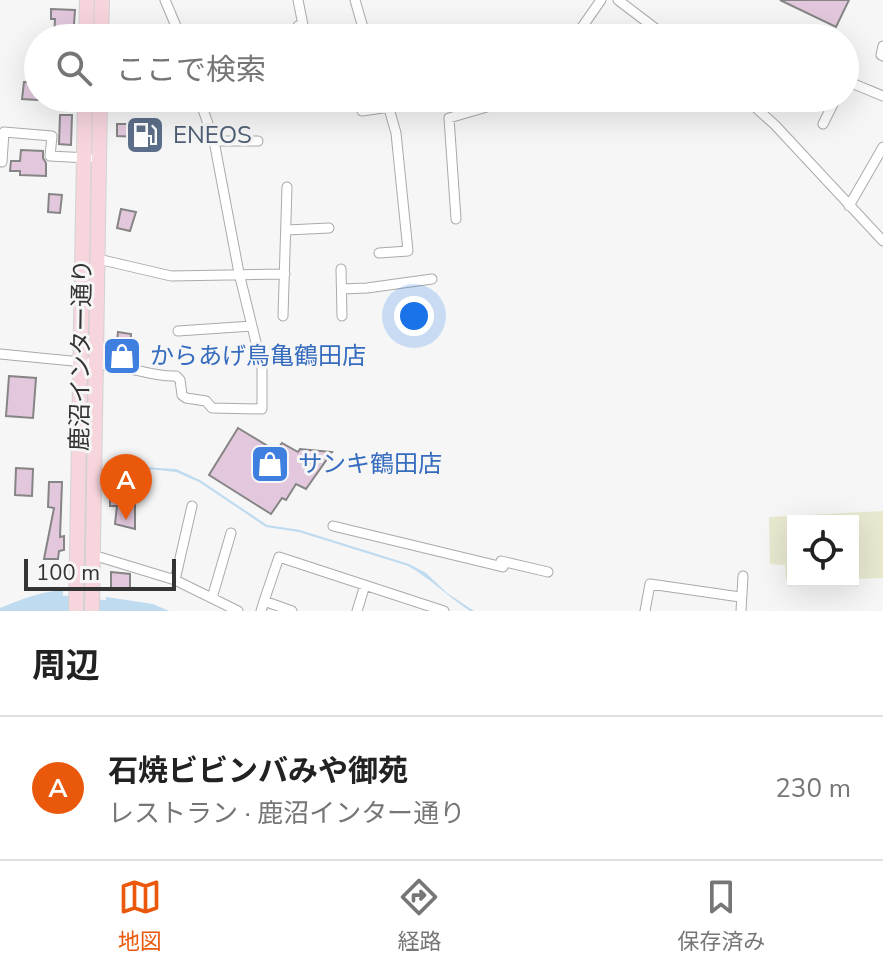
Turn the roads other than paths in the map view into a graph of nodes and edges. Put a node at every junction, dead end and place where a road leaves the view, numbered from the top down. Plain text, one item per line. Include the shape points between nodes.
1 (87, 0) edge
2 (102, 0) edge
3 (165, 0) edge
4 (298, 0) edge
5 (355, 0) edge
6 (601, 0) edge
7 (618, 0) edge
8 (86, 24) edge
9 (101, 24) edge
10 (176, 24) edge
11 (303, 24) edge
12 (362, 24) edge
13 (584, 24) edge
14 (650, 24) edge
15 (883, 46) edge
16 (883, 56) edge
17 (859, 86) edge
18 (883, 96) edge
19 (86, 112) edge
20 (98, 112) edge
21 (204, 112) edge
22 (390, 112) edge
23 (470, 112) edge
24 (761, 112) edge
25 (829, 112) edge
26 (823, 124) dead end
27 (214, 141) junction
28 (258, 141) dead end
29 (883, 147) edge
30 (91, 158) junction
31 (1, 164) edge
32 (287, 187) dead end
33 (849, 206) junction
34 (456, 219) dead end
35 (329, 228) dead end
36 (287, 230) junction
37 (883, 241) edge
38 (379, 253) dead end
39 (98, 259) junction
40 (341, 269) dead end
41 (239, 273) junction
42 (285, 274) junction
43 (432, 279) dead end
44 (342, 289) junction
45 (283, 316) dead end
46 (342, 316) dead end
47 (252, 326) junction
48 (178, 331) dead end
49 (0, 354) edge
50 (88, 363) junction
51 (192, 506) dead end
52 (333, 526) dead end
53 (231, 533) dead end
54 (93, 555) junction
55 (548, 572) dead end
56 (743, 576) dead end
57 (175, 580) junction
58 (365, 585) junction
59 (740, 597) junction
60 (212, 598) junction
61 (262, 606) edge
62 (76, 611) edge
63 (92, 611) edge
64 (238, 611) edge
65 (292, 611) edge
66 (357, 611) edge
67 (444, 611) edge
68 (645, 611) edge
69 (741, 611) edge

1 - 8 main road
2 - 9 main road
3 - 10 street
4 - 11 street
5 - 12 street
6 - 13 street
7 - 14 street
15 - 16 street
17 - 18 street
19 - 30 main road, 鹿沼インター通り
20 - 30 main road, 鹿沼インター通り
21 - 27 street
22 - 38 street via 408,251
23 - 34 street via 449,118
24 - 33 street
25 - 26 street
27 - 28 street
27 - 41 street
29 - 33 street
30 - 31 street via 50,156 52,136 4,132
30 - 39 main road, 鹿沼インター通り
30 - 50 main road, 鹿沼インター通り
32 - 36 street
33 - 37 street
35 - 36 street
36 - 42 street
39 - 41 street via 171,276
39 - 50 main road, 鹿沼インター通り
40 - 44 street
41 - 42 street
41 - 47 street
42 - 45 street
43 - 44 street
44 - 46 street
47 - 48 street
47 - 50 street via 262,367 262,409 212,408 206,401 182,395 176,376 155,377 144,370
49 - 50 street
50 - 54 main road, 鹿沼インター通り
50 - 62 main road, 鹿沼インター通り
51 - 57 street
52 - 55 street
53 - 60 street
54 - 57 street
54 - 63 main road, 鹿沼インター通り
56 - 59 street
57 - 60 street
58 - 61 street via 279,557
58 - 66 street
58 - 67 street
59 - 68 street via 650,584
59 - 69 street
60 - 64 street
61 - 65 street

